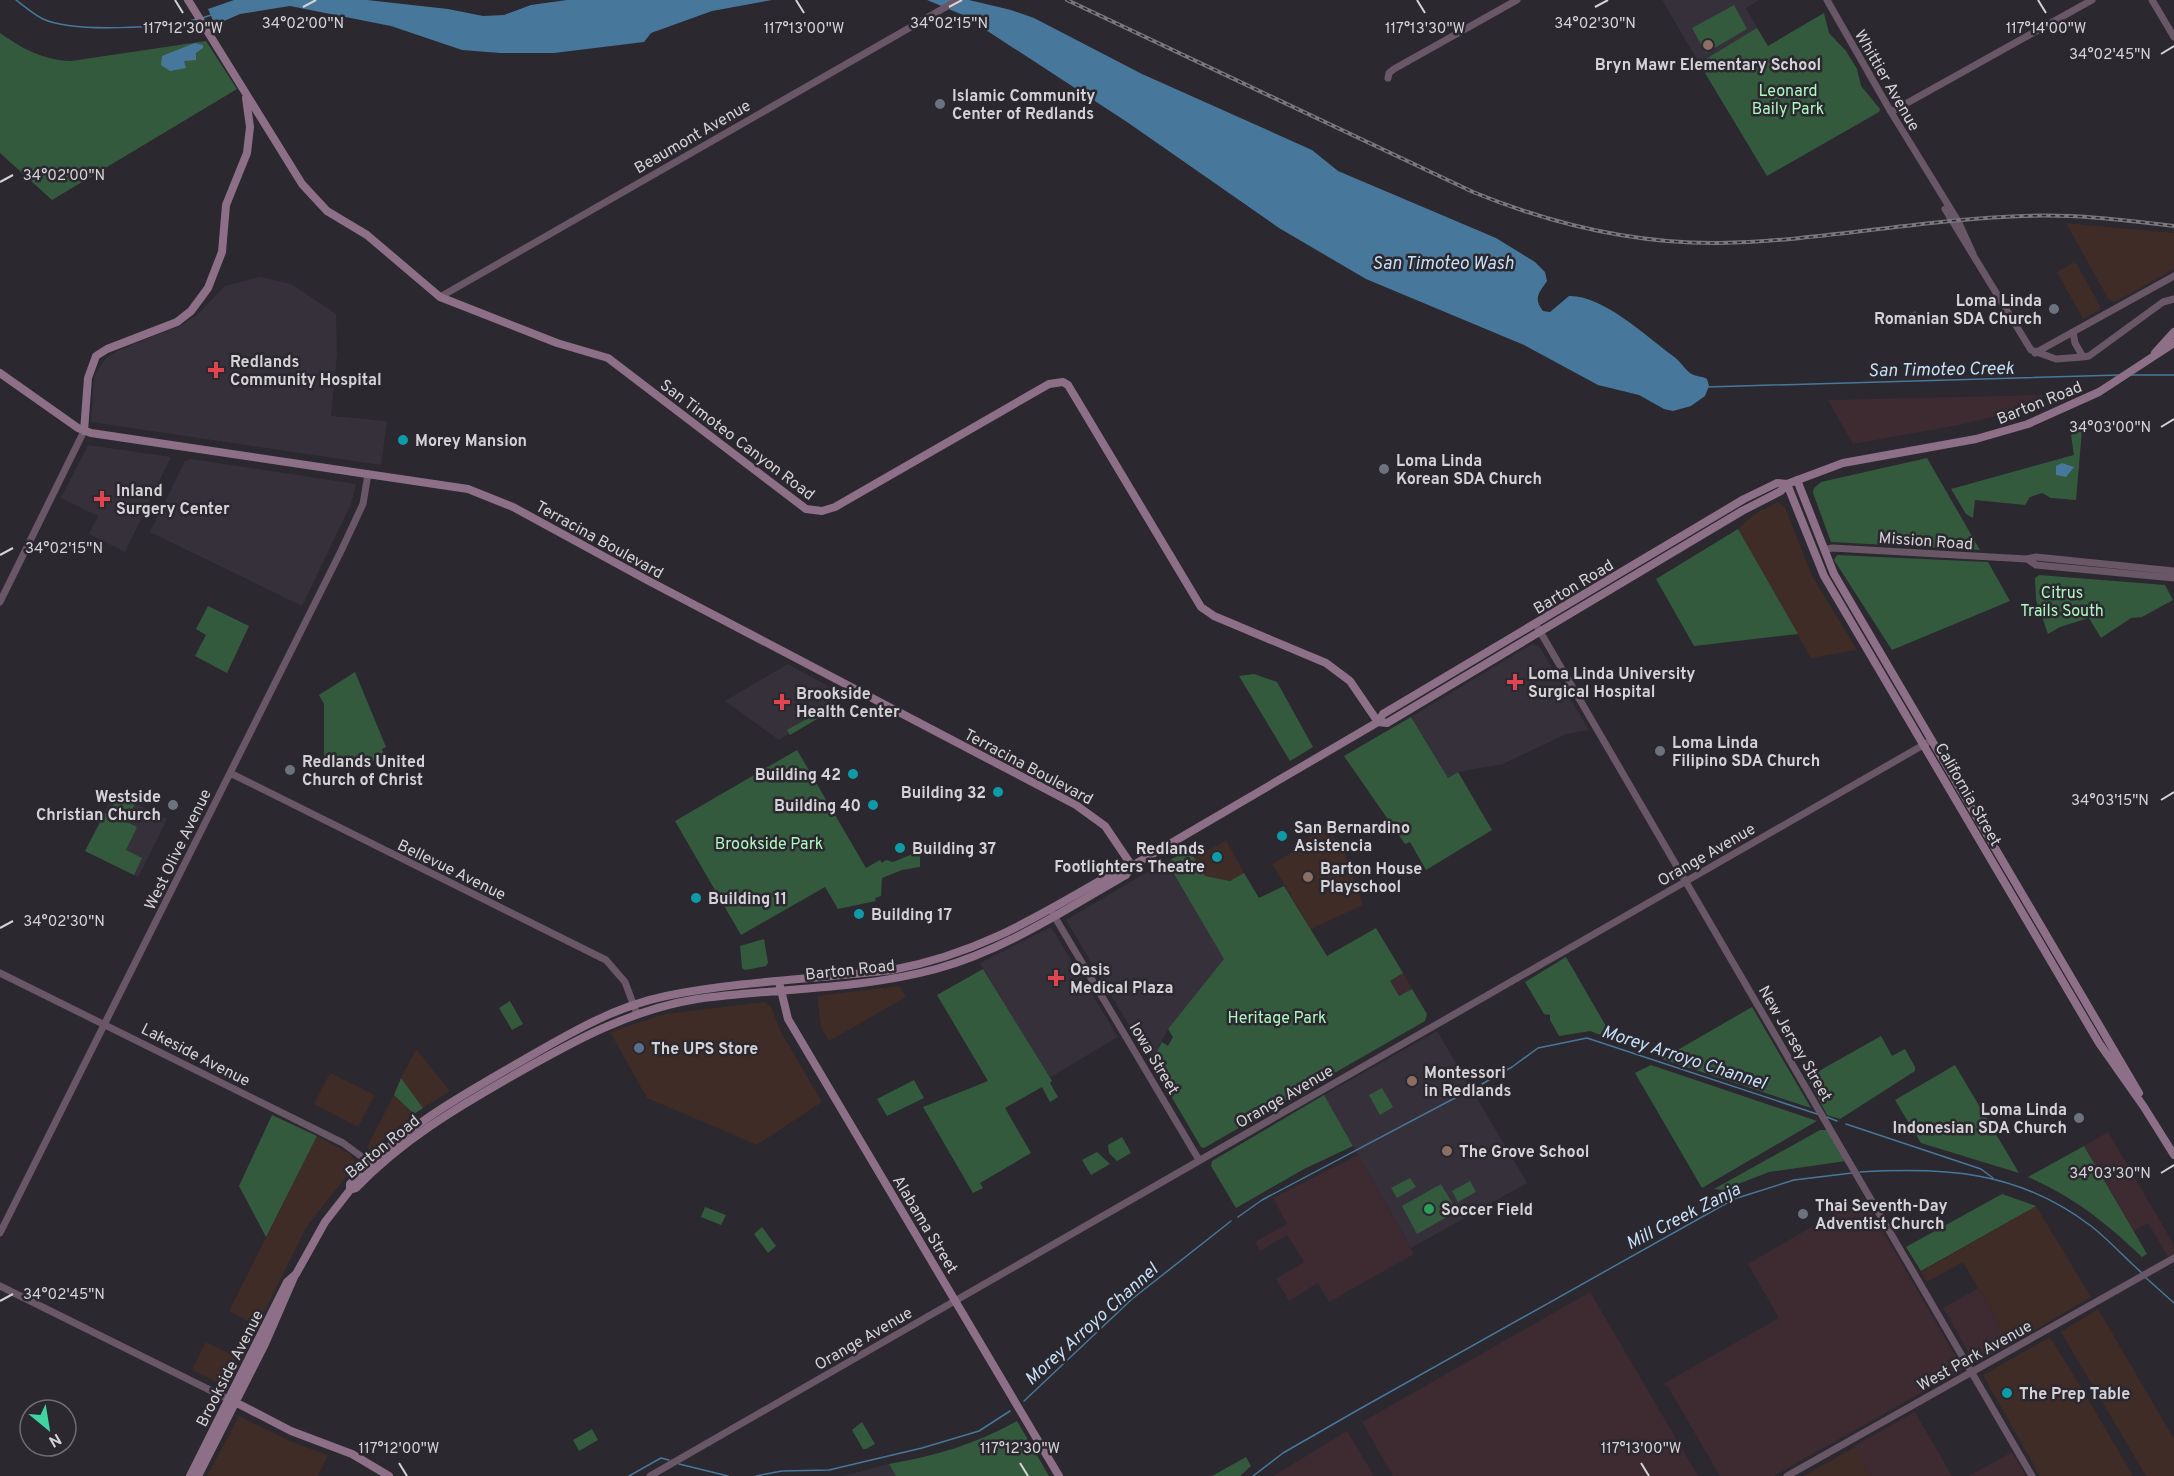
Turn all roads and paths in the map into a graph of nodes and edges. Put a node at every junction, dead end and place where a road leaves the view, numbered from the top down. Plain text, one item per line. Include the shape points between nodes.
1 (958, 0) edge
2 (1517, 0) edge
3 (1827, 0) edge
4 (2092, 0) edge
5 (2152, 0) edge
6 (189, 1) edge
7 (2174, 37) edge
8 (1389, 78) dead end
9 (245, 94) junction
10 (1891, 112) junction
11 (2174, 276) edge
12 (440, 297) junction
13 (2174, 299) edge
14 (2073, 332) junction
15 (2174, 332) edge
16 (2174, 344) edge
17 (2035, 353) junction
18 (2152, 356) junction
19 (2083, 357) junction
20 (0, 373) edge
21 (84, 431) junction
22 (368, 474) junction
23 (1797, 480) junction
24 (1787, 484) junction
25 (1824, 550) junction
26 (2027, 560) junction
27 (2174, 571) edge
28 (2174, 578) edge
29 (1848, 598) junction
30 (0, 602) edge
31 (1840, 603) junction
32 (1536, 624) junction
33 (1540, 633) junction
34 (1378, 722) junction
35 (1928, 742) junction
36 (230, 773) junction
37 (1132, 866) junction
38 (1686, 882) junction
39 (1052, 913) junction
40 (0, 973) edge
41 (780, 986) junction
42 (633, 1005) junction
43 (637, 1014) junction
44 (105, 1024) junction
45 (411, 1127) junction
46 (422, 1130) junction
47 (395, 1140) junction
48 (2174, 1155) edge
49 (385, 1160) junction
50 (1199, 1160) junction
51 (373, 1165) junction
52 (350, 1190) joint
53 (0, 1233) edge
54 (2174, 1258) edge
55 (0, 1286) edge
56 (956, 1300) junction
57 (1973, 1372) junction
58 (232, 1401) junction
59 (190, 1476) edge
60 (198, 1476) edge
61 (389, 1476) edge
62 (650, 1476) edge
63 (1059, 1476) edge
64 (1786, 1476) edge
65 (2032, 1476) edge

1 - 12 street, Beaumont Avenue
2 - 8 street via 1394,69
3 - 10 street, Whittier Avenue
4 - 10 street
5 - 7 street
6 - 9 main road, San Timoteo Canyon Road
9 - 12 main road, San Timoteo Canyon Road via 313,198 367,235
9 - 21 main road via 250,127 247,153 226,205 222,252 211,281 185,317 96,356 88,378
10 - 17 street, Whittier Avenue via 1952,222
11 - 14 street
12 - 34 main road, San Timoteo Canyon Road via 557,344 608,358 796,503 816,512 835,507 1049,384 1063,382 1071,388 1201,607 1326,663 1350,681
13 - 19 street via 2163,302 2101,349
14 - 17 street
14 - 19 street
15 - 18 main road, Barton Road
16 - 18 main road, Barton Road
17 - 19 street via 2056,358
18 - 23 main road, Barton Road via 2099,392 2054,414 2011,429 1843,464
20 - 21 main road, Terracina Boulevard
21 - 22 main road, Terracina Boulevard
21 - 30 street
22 - 36 street, West Olive Avenue via 363,504
22 - 37 main road, Terracina Boulevard via 468,489 513,507 1076,804 1105,826
23 - 24 main road, Barton Road
23 - 25 main road, California Street
24 - 31 main road, California Street via 1819,566
24 - 32 main road, Barton Road via 1777,483 1744,499
24 - 33 main road, Barton Road
25 - 26 street, Mission Road
25 - 29 main road, California Street
26 - 27 street, Mission Road via 2036,557
26 - 28 street, Mission Road via 2036,565
29 - 31 main road
29 - 35 main road, California Street
31 - 35 main road, California Street
32 - 33 street, New Jersey Street
32 - 34 main road, Barton Road via 1383,714
33 - 34 main road, Barton Road via 1387,723
33 - 38 street, New Jersey Street
34 - 37 main road, Barton Road
35 - 38 street, Orange Avenue
35 - 48 main road, California Street via 2099,1043
36 - 42 street, Bellevue Avenue via 606,960 625,982
36 - 44 street, West Olive Avenue
37 - 39 main road, Barton Road via 1122,868
38 - 50 street, Orange Avenue
38 - 57 street, New Jersey Street
39 - 41 main road, Barton Road via 1006,944 964,956
39 - 50 street, Iowa Street
40 - 44 street, Lakeside Avenue
41 - 42 main road, Barton Road via 696,991
41 - 43 main road, Barton Road
41 - 56 main road, Alabama Street via 788,1019
42 - 43 street, Bellevue Avenue
42 - 45 main road, Barton Road via 570,1033
43 - 46 main road, Barton Road via 573,1041
44 - 51 street, Lakeside Avenue via 343,1143
44 - 53 street, West Olive Avenue
45 - 46 main road
45 - 47 main road, Barton Road
46 - 49 main road, Barton Road
47 - 49 main road via 396,1146
47 - 51 main road, Barton Road
49 - 51 main road, Barton Road
50 - 56 street, Orange Avenue
51 - 52 main road, Barton Road via 356,1188
52 - 58 main road, Brookside Avenue via 325,1222
54 - 57 street, West Park Avenue
55 - 58 street
56 - 62 street, Orange Avenue
56 - 63 main road, Alabama Street
57 - 64 street, West Park Avenue
57 - 65 street, New Jersey Street
58 - 59 main road, Brookside Avenue
58 - 60 main road, Brookside Avenue
58 - 61 main road via 291,1431 370,1463

